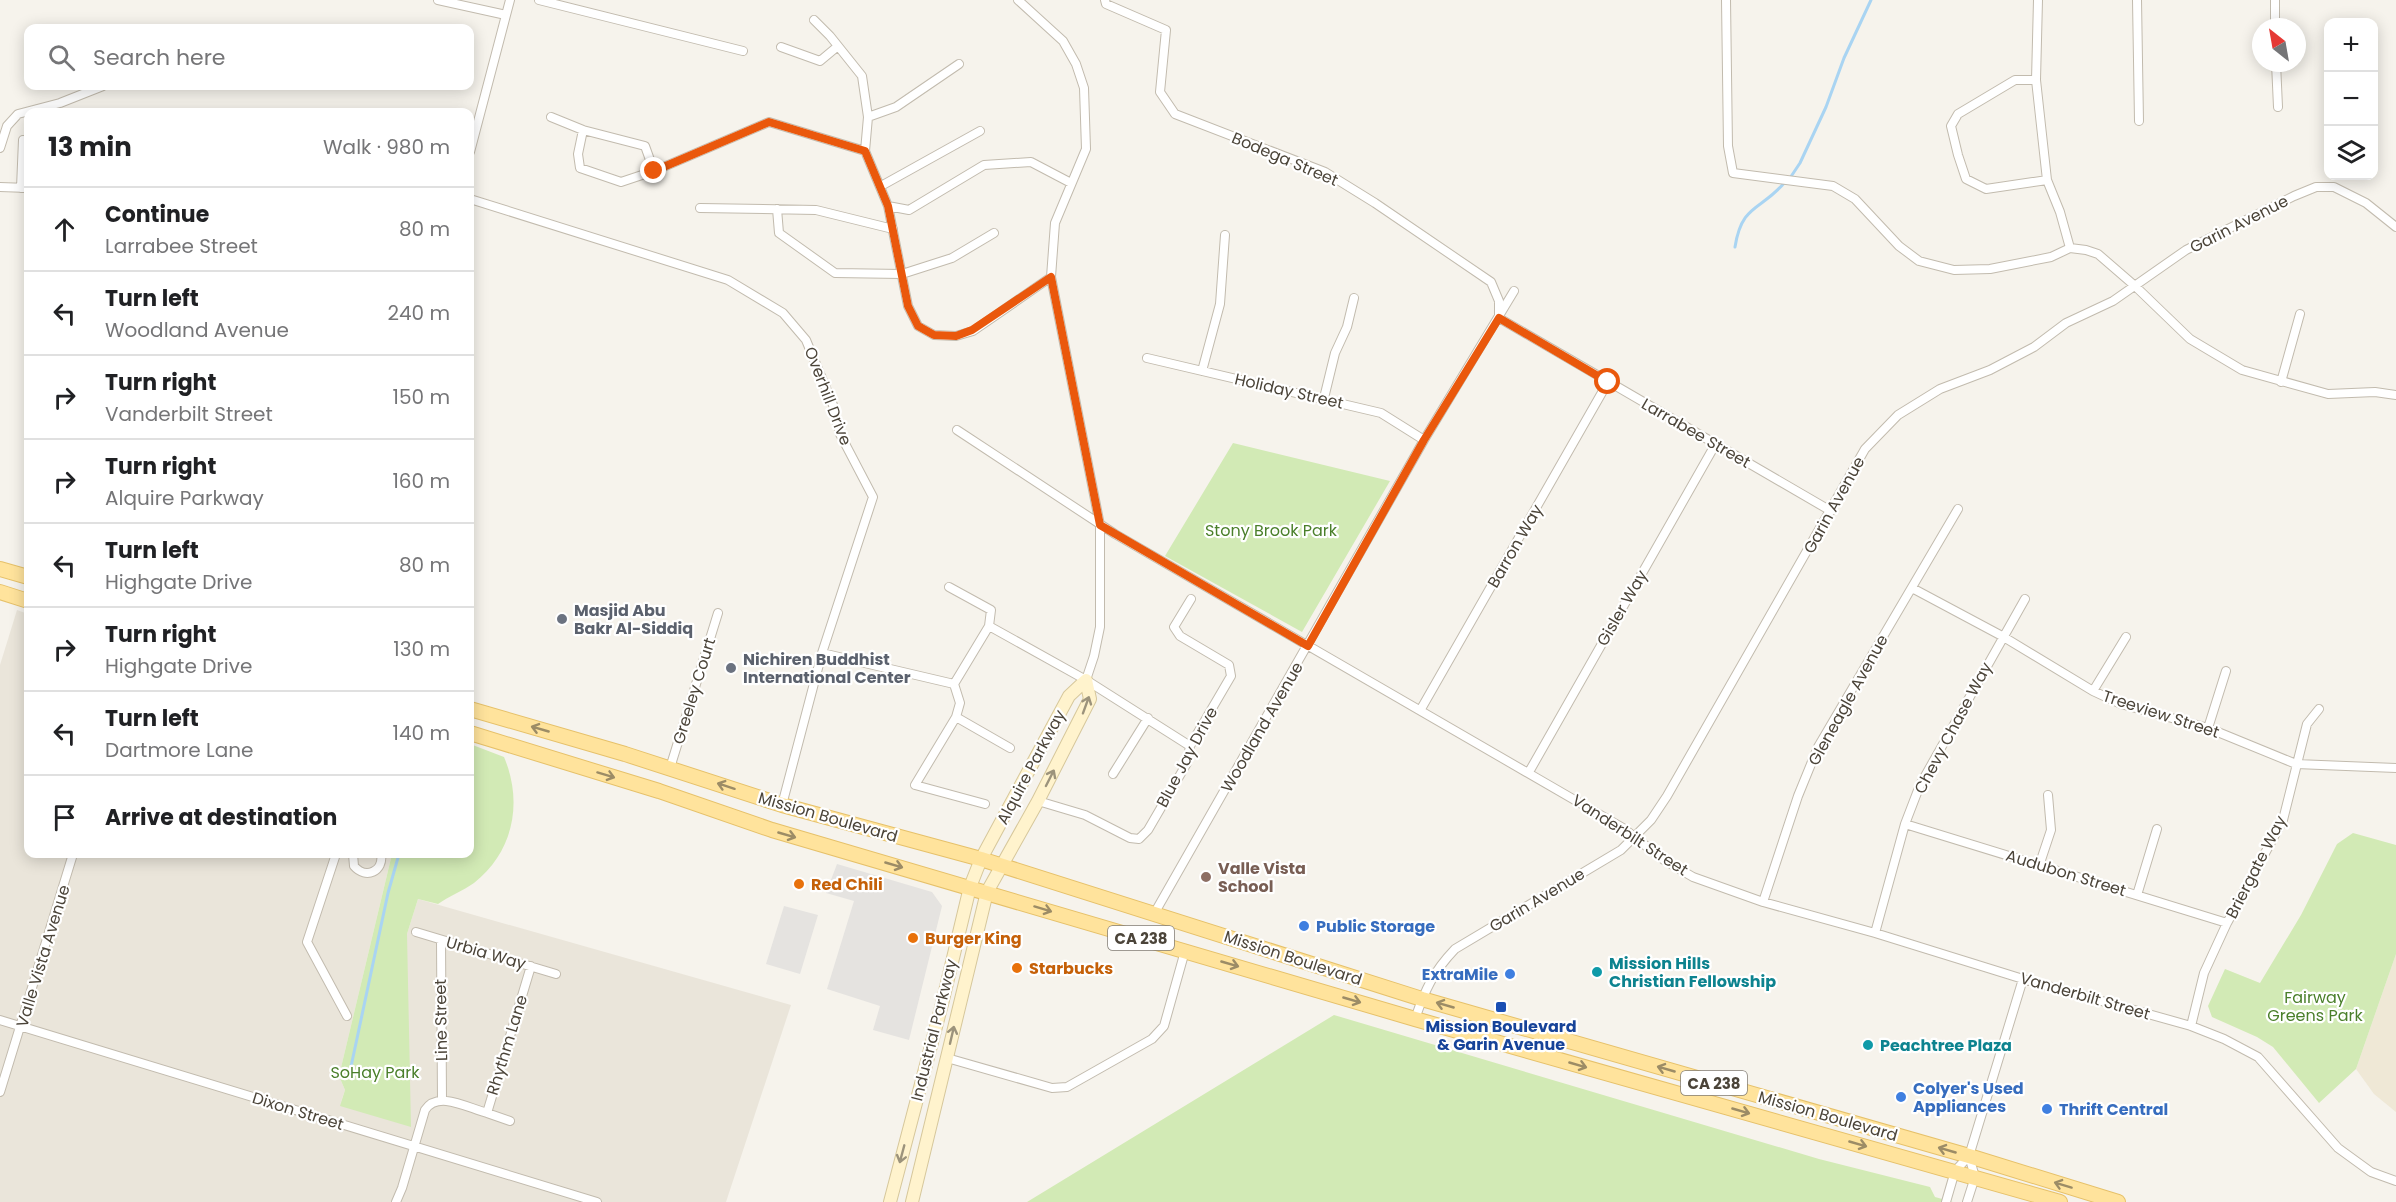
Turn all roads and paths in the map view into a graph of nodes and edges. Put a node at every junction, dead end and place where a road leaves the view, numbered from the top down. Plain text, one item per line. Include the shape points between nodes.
1 (438, 0) edge
2 (510, 0) edge
3 (539, 0) edge
4 (1018, 0) edge
5 (1106, 0) edge
6 (1726, 0) edge
7 (2038, 0) edge
8 (2137, 0) edge
9 (2275, 0) edge
10 (506, 15) junction
11 (2275, 18) edge
12 (814, 20) dead end
13 (838, 46) junction
14 (781, 47) dead end
15 (743, 51) dead end
16 (959, 64) dead end
17 (2276, 72) edge
18 (2036, 80) junction
19 (93, 90) edge
20 (2278, 107) dead end
21 (41, 108) edge
22 (24, 112) edge
23 (551, 117) dead end
24 (868, 117) junction
25 (2139, 121) dead end
26 (583, 130) junction
27 (980, 131) dead end
28 (474, 138) edge
29 (23, 140) dead end
30 (0, 148) edge
31 (865, 151) junction
32 (24, 164) edge
33 (654, 171) junction
34 (2047, 180) junction
35 (1071, 183) junction
36 (881, 186) junction
37 (0, 188) edge
38 (24, 188) edge
39 (474, 200) edge
40 (888, 206) junction
41 (700, 208) dead end
42 (777, 209) junction
43 (2396, 226) edge
44 (893, 229) junction
45 (994, 233) dead end
46 (1225, 235) dead end
47 (2070, 248) junction
48 (902, 274) junction
49 (1051, 277) junction
50 (2135, 286) junction
51 (1514, 291) dead end
52 (1354, 298) dead end
53 (2300, 314) dead end
54 (1499, 318) junction
55 (1147, 358) dead end
56 (1202, 371) junction
57 (1608, 382) junction
58 (2281, 382) junction
59 (2396, 395) edge
60 (1324, 398) junction
61 (957, 430) dead end
62 (1424, 440) junction
63 (1715, 445) junction
64 (1958, 508) dead end
65 (1831, 511) junction
66 (1100, 525) junction
67 (0, 568) edge
68 (24, 576) edge
69 (949, 587) dead end
70 (1912, 588) junction
71 (0, 592) edge
72 (1191, 599) dead end
73 (2025, 599) dead end
74 (24, 600) edge
75 (718, 613) dead end
76 (989, 626) junction
77 (2002, 636) junction
78 (2126, 637) dead end
79 (1308, 646) junction
80 (822, 653) junction
81 (2226, 671) dead end
82 (1086, 680) junction
83 (954, 684) junction
84 (2093, 691) junction
85 (1421, 709) junction
86 (2319, 709) dead end
87 (474, 710) edge
88 (956, 717) junction
89 (1148, 718) junction
90 (2208, 728) junction
91 (474, 734) edge
92 (1190, 746) junction
93 (1010, 748) dead end
94 (2296, 764) junction
95 (670, 768) junction
96 (2396, 768) edge
97 (1529, 772) junction
98 (1113, 774) dead end
99 (2048, 795) dead end
100 (1038, 801) junction
101 (985, 804) dead end
102 (782, 805) junction
103 (1905, 824) junction
104 (2157, 830) dead end
105 (1634, 836) junction
106 (73, 858) edge
107 (335, 858) edge
108 (353, 858) edge
109 (382, 858) edge
110 (981, 859) junction
111 (1000, 865) junction
112 (2039, 866) junction
113 (970, 887) junction
114 (987, 892) junction
115 (2137, 895) junction
116 (1763, 902) junction
117 (1154, 914) junction
118 (2227, 923) junction
119 (416, 932) dead end
120 (1875, 933) junction
121 (441, 940) junction
122 (1185, 951) junction
123 (531, 966) junction
124 (556, 974) dead end
125 (2023, 979) junction
126 (1422, 999) junction
127 (346, 1016) dead end
128 (1415, 1019) junction
129 (0, 1020) edge
130 (21, 1026) junction
131 (2191, 1026) junction
132 (947, 1058) junction
133 (0, 1092) edge
134 (442, 1100) junction
135 (487, 1113) junction
136 (510, 1121) dead end
137 (415, 1146) junction
138 (1969, 1156) junction
139 (1955, 1171) junction
140 (1975, 1176) junction
141 (2396, 1181) edge
142 (396, 1202) edge
143 (597, 1202) edge
144 (890, 1202) edge
145 (912, 1202) edge
146 (1946, 1202) edge
147 (1967, 1202) edge
148 (2060, 1202) edge
149 (2118, 1202) edge

1 - 10 street
2 - 10 street
3 - 15 street
4 - 35 street, Alquire Parkway via 1063,41 1084,88 1086,149
5 - 54 street, Bodega Street via 1106,4 1166,30 1160,92 1175,114 1325,172 1375,203 1491,282 1499,301
6 - 47 street via 1728,146 1733,173 1833,186 1855,199 1899,246 1919,261 1954,270 1990,269 2051,257
7 - 18 street
8 - 25 street
9 - 11 street
10 - 28 street
12 - 13 street
13 - 14 street via 820,61
13 - 24 street via 862,76
16 - 24 street via 896,107
17 - 20 street
18 - 34 street
18 - 34 street via 2015,80 1958,114 1951,126 1966,179 1986,189
19 - 21 street
22 - 30 street via 7,126
23 - 26 street
24 - 31 street
26 - 33 street via 645,146
26 - 33 street via 578,154 580,168 621,182
27 - 36 street
29 - 32 street
31 - 33 street via 769,122
31 - 36 street
34 - 47 street
35 - 40 street via 1031,162 984,165 909,210
35 - 49 street, Alquire Parkway via 1055,223
36 - 40 street
37 - 38 street
39 - 80 street, Overhill Drive via 728,280 783,313 806,340 833,405 840,434 873,497
40 - 44 street
41 - 42 street
42 - 44 street via 816,210
42 - 48 street via 779,232 835,273
43 - 50 street, Garin Avenue via 2348,193 2334,187 2316,187 2186,250
44 - 48 street
45 - 48 street via 952,258
46 - 56 street via 1220,304
47 - 50 street via 2098,254
48 - 49 street via 908,306 918,326 934,335 956,336 972,330
49 - 66 street, Alquire Parkway
50 - 58 street via 2198,345 2242,370
50 - 65 street, Garin Avenue via 2066,323 2034,347 1990,370 1940,389 1898,415 1865,449
51 - 54 street, Woodland Avenue
52 - 60 street
53 - 58 street
54 - 57 street, Larrabee Street
54 - 62 street, Woodland Avenue
55 - 56 street, Holiday Street
56 - 60 street, Holiday Street
57 - 63 street, Larrabee Street
57 - 85 street, Barron Way
58 - 59 street via 2335,395
60 - 62 street, Holiday Street via 1381,413
61 - 66 street, Vanderbilt Street
62 - 79 street, Woodland Avenue
63 - 65 street, Larrabee Street
63 - 97 street, Gisler Way
64 - 70 street, Gleneagle Avenue
65 - 105 street, Garin Avenue via 1667,796
66 - 79 street, Vanderbilt Street
66 - 82 street, Alquire Parkway via 1100,627
67 - 68 main road
69 - 76 street via 991,610
70 - 77 street, Treeview Street
70 - 116 street, Gleneagle Avenue via 1818,747
71 - 74 main road
72 - 92 street, Blue Jay Drive via 1174,627 1180,636 1229,664 1231,676
73 - 77 street, Chevy Chase Way
75 - 95 street, Greeley Court
76 - 82 street
76 - 83 street
77 - 84 street, Treeview Street
77 - 103 street, Chevy Chase Way via 1920,785
78 - 84 street
79 - 85 street, Vanderbilt Street
79 - 117 street, Woodland Avenue
80 - 83 street
80 - 102 street, Overhill Drive
81 - 90 street
82 - 89 street
100 -> 82 main road, Alquire Parkway via 1090,699
82 - 110 main road, Alquire Parkway via 1069,696
83 - 88 street via 960,703
84 - 90 street, Treeview Street via 2121,704
85 - 97 street, Vanderbilt Street
86 - 94 street, Briergate Way via 2307,724
95 -> 87 main road, Mission Boulevard
88 - 93 street
88 - 101 street via 915,785
89 - 92 street
89 - 98 street
90 - 94 street, Treeview Street
91 -> 113 main road, Mission Boulevard via 772,830
92 - 100 street, Blue Jay Drive via 1187,763 1139,839 1085,815
94 - 96 street, Treeview Street
94 - 118 street, Briergate Way via 2283,820
102 -> 95 main road, Mission Boulevard
97 - 105 street, Vanderbilt Street
99 - 112 street via 2051,830
100 - 111 main road, Alquire Parkway
102 - 110 main road, Mission Boulevard
103 - 112 street, Audubon Street
103 - 120 street, Chevy Chase Way
104 - 115 street
105 - 116 street, Vanderbilt Street via 1693,877
105 - 126 street, Garin Avenue via 1621,850 1455,950 1430,979
106 - 130 street, Valle Vista Avenue
107 - 127 street via 307,942
108 - 109 street via 354,866 367,874 379,867
110 - 111 main road, Mission Boulevard / CA 238
110 - 113 main road, Industrial Parkway
111 - 114 main road, Industrial Parkway
111 - 117 main road, Mission Boulevard / CA 238
112 - 115 street, Audubon Street
113 - 114 main road, Mission Boulevard / CA 238
113 -> 144 main road, Industrial Parkway
114 -> 122 main road, Mission Boulevard / CA 238
132 -> 114 main road, Industrial Parkway
115 - 118 street, Audubon Street
116 - 120 street, Vanderbilt Street
117 - 126 main road, Mission Boulevard / CA 238
118 - 131 street, Briergate Way via 2204,973
119 - 121 street, Urbia Way
120 - 125 street, Vanderbilt Street
121 - 123 street, Urbia Way
121 - 134 street, Line Street
122 -> 128 main road, Mission Boulevard / CA 238
122 - 132 street via 1164,1026 1152,1038 1067,1087 1052,1088
123 - 124 street, Urbia Way
123 - 135 street, Rhythm Lane
125 - 131 street, Vanderbilt Street
125 - 138 street
126 - 128 street, Garin Avenue
138 -> 126 main road, Mission Boulevard / CA 238
128 -> 139 main road, Mission Boulevard / CA 238
129 - 130 street, Dixon Street
130 - 133 street, Valle Vista Avenue
130 - 137 street, Dixon Street
131 - 141 street, Vanderbilt Street via 2258,1057 2338,1148 2371,1172
132 - 145 main road, Industrial Parkway
134 - 135 street, Rhythm Lane
134 - 137 street via 434,1101 425,1110
135 - 136 street
137 - 142 street
137 - 143 street, Dixon Street
138 - 139 street
138 - 140 street
149 -> 138 main road, Mission Boulevard / CA 238
139 - 140 main road, Mission Boulevard / CA 238
139 - 146 street
140 - 147 street
140 - 148 main road, Mission Boulevard / CA 238

